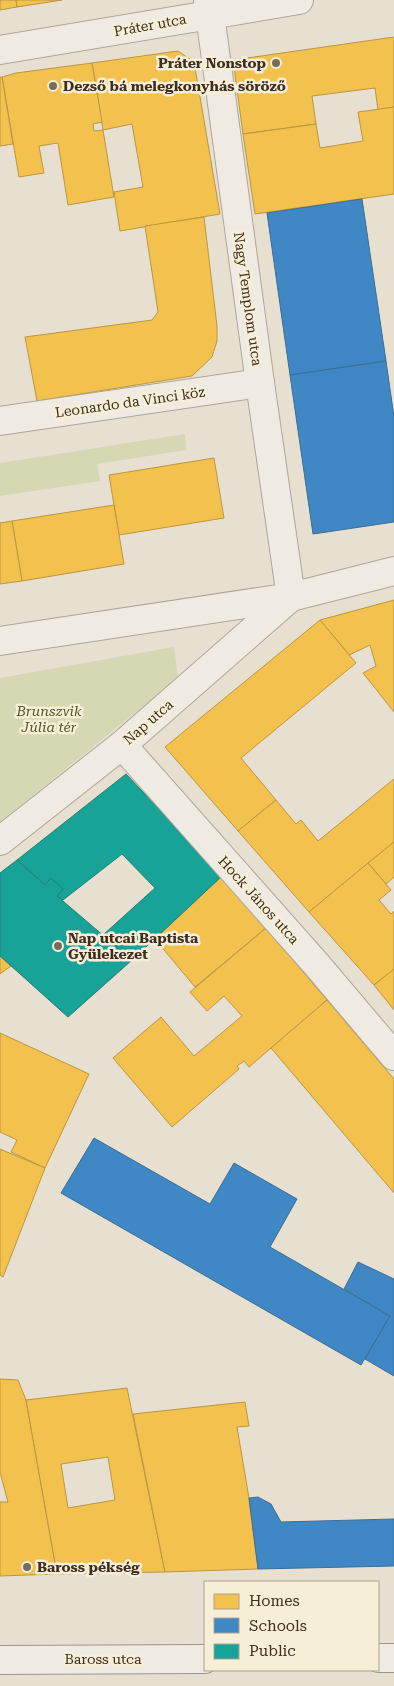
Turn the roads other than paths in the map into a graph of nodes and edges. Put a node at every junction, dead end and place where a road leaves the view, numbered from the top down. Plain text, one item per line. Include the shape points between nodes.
1 (299, 0) edge
2 (209, 8) edge
3 (0, 50) edge
4 (260, 383) junction
5 (0, 421) edge
6 (394, 571) edge
7 (291, 597) junction
8 (0, 641) edge
9 (122, 745) junction
10 (0, 840) edge
11 (394, 1056) edge
12 (379, 1658) edge
13 (394, 1658) edge
14 (204, 1659) edge
15 (0, 1660) edge

1 - 2 street, Práter utca
2 - 3 street, Práter utca
2 - 4 street, Nagy Templom utca
4 - 5 street, Leonardo da Vinci köz
4 - 7 street, Nagy Templom utca
6 - 7 street, Nap utca
7 - 8 street, Nap utca
7 - 9 street, Nap utca
9 - 10 street, Nap utca
9 - 11 street, Hock János utca
12 - 13 street
14 - 15 street, Baross utca

